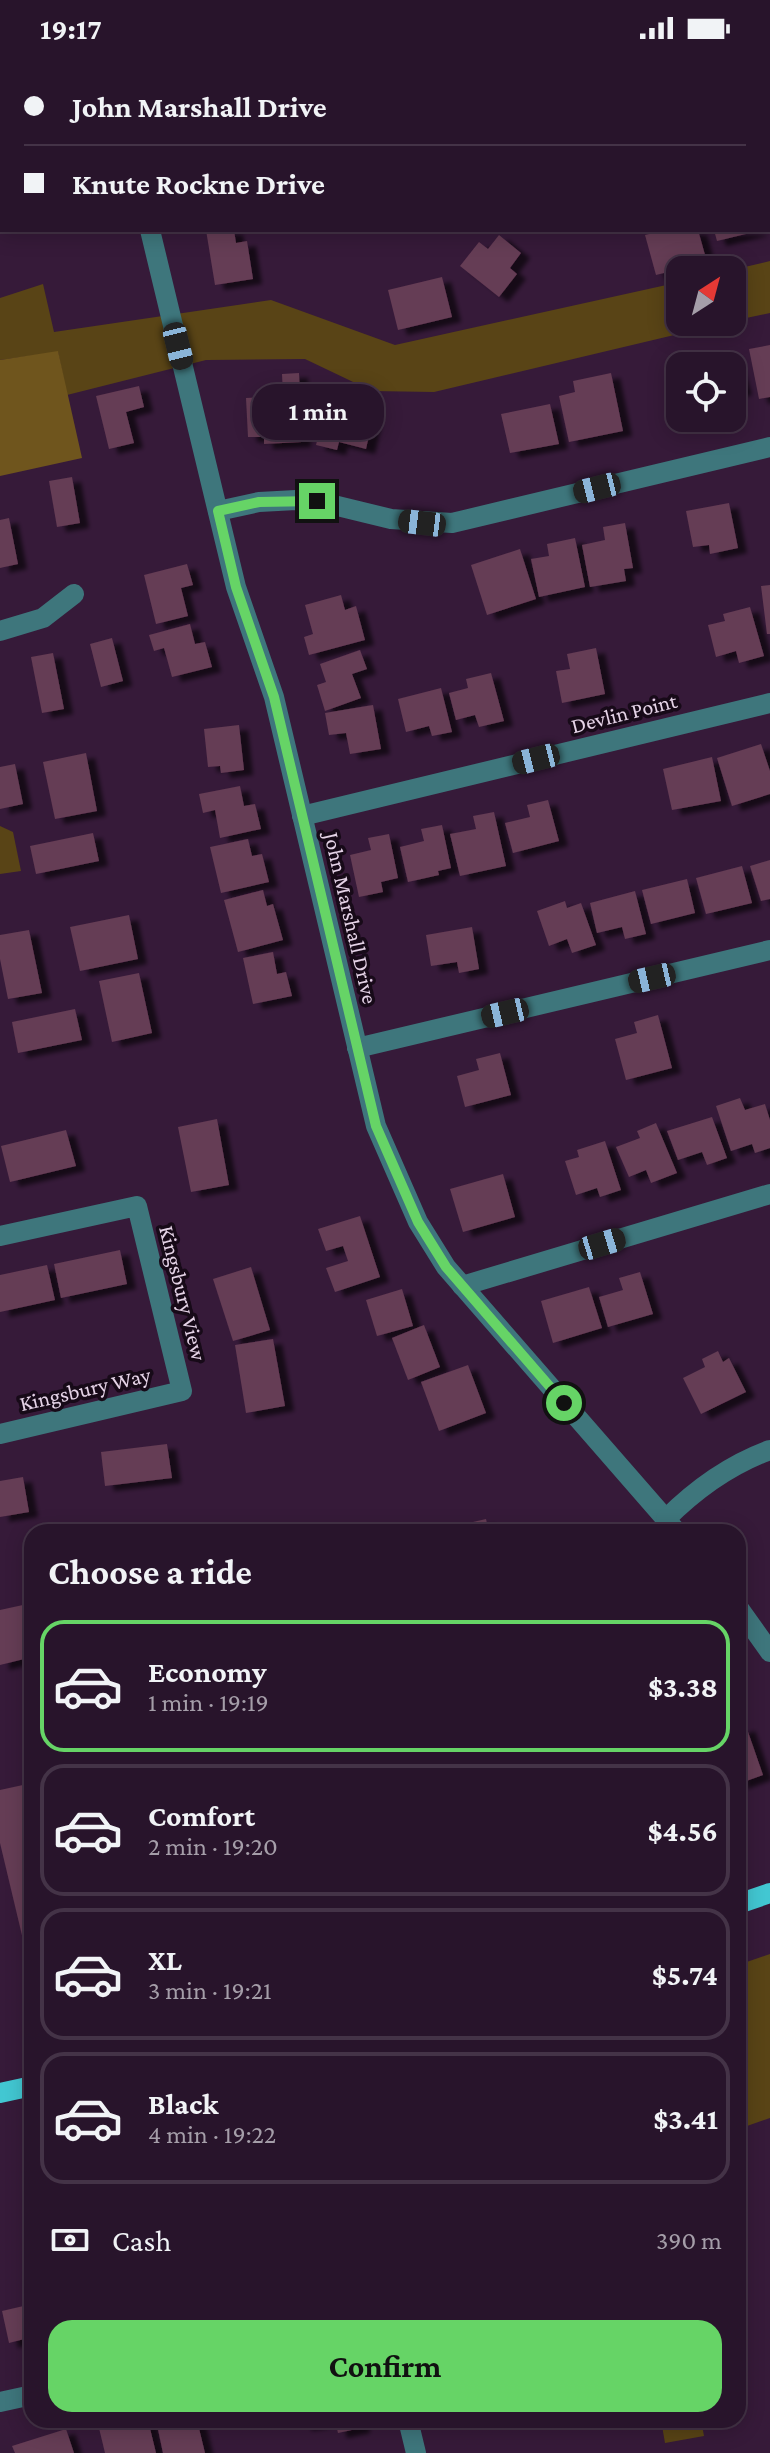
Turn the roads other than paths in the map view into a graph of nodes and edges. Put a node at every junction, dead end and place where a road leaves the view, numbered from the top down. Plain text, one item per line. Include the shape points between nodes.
1 (150, 232) edge
2 (770, 447) edge
3 (218, 511) junction
4 (74, 594) dead end
5 (0, 631) edge
6 (770, 703) edge
7 (302, 816) junction
8 (770, 950) edge
9 (357, 1048) junction
10 (770, 1194) edge
11 (0, 1236) edge
12 (462, 1286) junction
13 (182, 1391) joint
14 (0, 1434) edge
15 (770, 1450) edge
16 (669, 1524) edge
17 (673, 1524) edge
18 (746, 1618) edge
19 (770, 1652) edge
20 (770, 1893) edge
21 (746, 1901) edge
22 (24, 2088) edge
23 (0, 2093) edge
24 (24, 2397) edge
25 (0, 2402) edge
26 (410, 2428) edge
27 (416, 2453) edge

1 - 3 street, John Marshall Drive
2 - 3 street via 452,523 391,519 317,501 259,502
3 - 7 street, John Marshall Drive via 236,587 274,697
4 - 5 street via 43,618
6 - 7 street, Devlin Point
7 - 9 street, John Marshall Drive
8 - 9 street
9 - 12 street, John Marshall Drive via 376,1126 398,1181 418,1222
10 - 12 street
11 - 13 street, Kingsbury View via 137,1206
12 - 16 street, John Marshall Drive
13 - 14 street, Kingsbury Way
15 - 17 street via 704,1485
18 - 19 street
20 - 21 main road
22 - 23 main road
24 - 25 street
26 - 27 street

